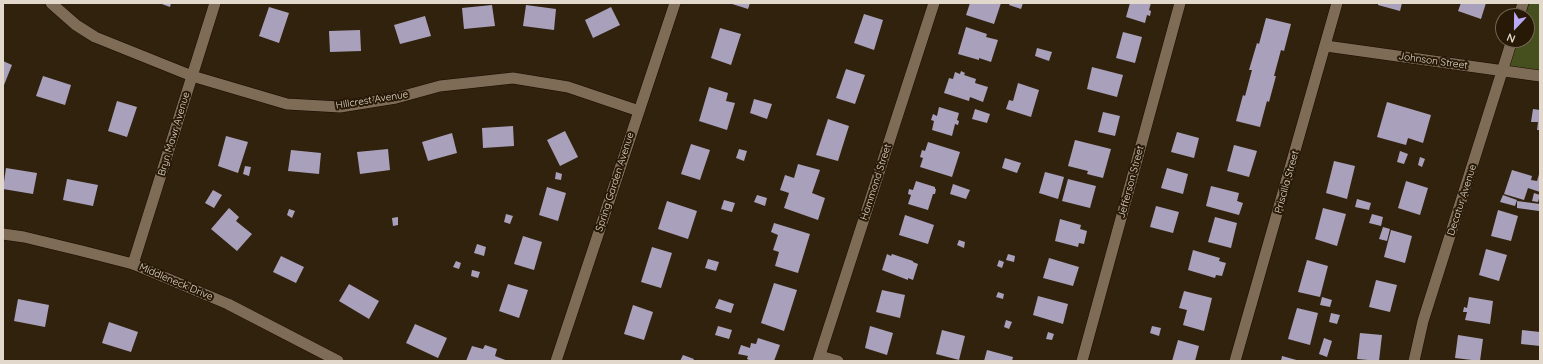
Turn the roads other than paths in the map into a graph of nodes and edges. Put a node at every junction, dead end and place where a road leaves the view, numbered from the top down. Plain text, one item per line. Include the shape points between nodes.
1 (51, 3) edge
2 (215, 3) edge
3 (674, 3) edge
4 (934, 3) edge
5 (1180, 3) edge
6 (1337, 3) edge
7 (1326, 46) junction
8 (1510, 48) edge
9 (1503, 72) junction
10 (192, 76) junction
11 (1540, 76) edge
12 (639, 111) junction
13 (3, 234) edge
14 (132, 264) junction
15 (819, 358) edge
16 (338, 361) edge
17 (556, 361) edge
18 (838, 361) edge
19 (1082, 361) edge
20 (1235, 361) edge
21 (1414, 361) edge

1 - 10 street, Hillcrest Avenue via 76,25 95,37
2 - 10 street, Bryn Mawr Avenue
3 - 12 street, Spring Garden Avenue
4 - 15 street, Hammond Street
5 - 19 street, Jefferson Street
6 - 7 street, Priscilla Street
7 - 9 street, Johnson Street
7 - 20 street, Priscilla Street
8 - 9 street, Decatur Avenue
9 - 11 street, Johnson Street
9 - 21 street, Decatur Avenue via 1423,321
10 - 12 street, Hillcrest Avenue via 287,104 319,107 340,107 396,98 440,86 513,78 568,87
10 - 14 street, Bryn Mawr Avenue
12 - 17 street, Spring Garden Avenue
13 - 14 street, Middleneck Drive
14 - 16 street, Middleneck Drive via 228,304
15 - 18 street

